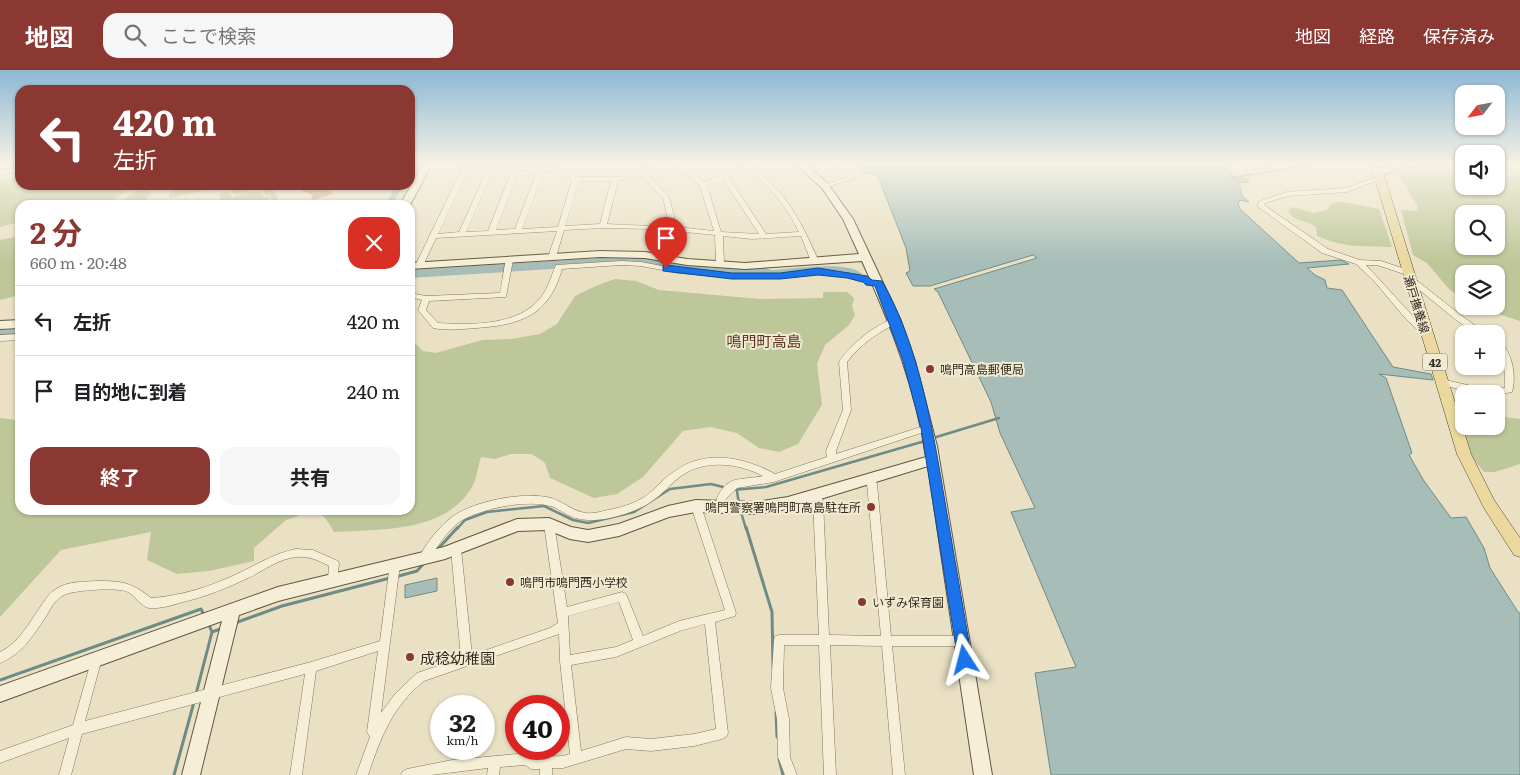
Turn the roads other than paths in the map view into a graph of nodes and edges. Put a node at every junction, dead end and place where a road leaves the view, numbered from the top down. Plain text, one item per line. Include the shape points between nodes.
1 (452, 197) edge
2 (478, 197) edge
3 (505, 197) edge
4 (531, 197) edge
5 (570, 197) edge
6 (609, 197) edge
7 (666, 197) edge
8 (707, 197) edge
9 (738, 197) edge
10 (783, 197) edge
11 (833, 197) edge
12 (1278, 197) edge
13 (1384, 197) edge
14 (602, 226) junction
15 (560, 228) junction
16 (674, 229) junction
17 (518, 231) junction
18 (491, 232) junction
19 (462, 234) junction
20 (804, 234) junction
21 (719, 235) junction
22 (434, 236) junction
23 (764, 237) junction
24 (552, 257) junction
25 (866, 257) junction
26 (815, 262) junction
27 (1359, 262) junction
28 (720, 264) junction
29 (509, 265) junction
30 (415, 266) edge
31 (1408, 275) junction
32 (876, 279) junction
33 (415, 296) edge
34 (426, 299) junction
35 (895, 321) junction
36 (15, 324) edge
37 (0, 325) edge
38 (1470, 325) edge
39 (1426, 333) junction
40 (15, 337) edge
41 (0, 338) edge
42 (1505, 357) edge
43 (1441, 382) junction
44 (927, 429) junction
45 (932, 453) junction
46 (832, 458) junction
47 (774, 478) junction
48 (870, 478) junction
49 (816, 495) junction
50 (696, 506) junction
51 (732, 507) junction
52 (548, 524) junction
53 (456, 549) junction
54 (1520, 550) edge
55 (424, 558) junction
56 (395, 564) junction
57 (333, 579) junction
58 (232, 611) junction
59 (562, 613) junction
60 (710, 620) junction
61 (562, 626) junction
62 (825, 640) junction
63 (888, 641) junction
64 (962, 641) junction
65 (640, 643) junction
66 (385, 644) junction
67 (0, 658) edge
68 (98, 658) junction
69 (468, 661) junction
70 (565, 661) junction
71 (311, 667) junction
72 (212, 692) junction
73 (0, 694) edge
74 (78, 729) junction
75 (371, 749) junction
76 (0, 757) edge
77 (576, 757) junction
78 (495, 762) junction
79 (546, 769) edge
80 (65, 775) edge
81 (191, 775) edge
82 (296, 775) edge
83 (362, 775) edge
84 (407, 775) edge
85 (493, 775) edge
86 (790, 775) edge
87 (830, 775) edge
88 (899, 775) edge
89 (983, 775) edge

1 - 22 street
2 - 19 street
3 - 18 street
4 - 17 street
5 - 15 street
6 - 14 street
7 - 16 street
8 - 21 street
9 - 23 street
10 - 20 street
11 - 25 street via 848,219
12 - 27 street via 1262,202 1260,206 1325,251
13 - 31 main road, 瀬戸撫養線 / 42
14 - 15 street
14 - 16 street
15 - 17 street
15 - 24 street
16 - 21 street
17 - 18 street
18 - 19 street
19 - 22 street
20 - 23 street
20 - 26 street
21 - 23 street
21 - 28 street
22 - 30 street
24 - 28 street via 624,254
24 - 29 street
25 - 26 street
25 - 32 street
26 - 28 street via 772,266
27 - 31 street via 1378,263
27 - 39 street via 1411,321
29 - 30 street
29 - 34 street via 503,294
31 - 38 street
31 - 39 main road, 瀬戸撫養線 / 42
32 - 34 street via 870,283 864,278 860,280 849,275 818,272 732,276 621,263 559,267 556,280 529,314 479,325 436,326 422,310
32 - 35 street
33 - 34 street
35 - 44 street
35 - 46 street via 885,324 847,355 843,362 847,410 831,451
36 - 37 street
39 - 43 main road, 瀬戸撫養線 / 42
40 - 41 street
42 - 43 street via 1508,390 1501,393
43 - 54 main road, 瀬戸撫養線 / 42 via 1477,484
44 - 45 street
44 - 46 street
45 - 48 street
45 - 64 street
46 - 47 street
47 - 51 street via 732,485 721,497
47 - 55 street via 744,466 714,460 692,463 654,495 632,508 591,517 582,517 544,500 485,508 455,520
48 - 49 street
48 - 63 street
49 - 51 street via 788,503
49 - 62 street
50 - 51 street
50 - 52 street via 668,512 620,530 588,536
50 - 60 street via 731,613
52 - 53 street via 517,525
52 - 59 street
53 - 55 street
53 - 69 street
55 - 56 street
56 - 57 street
56 - 66 street
57 - 58 street
57 - 67 street via 334,564 303,553 275,559 237,578 176,600 149,602 136,590 125,586 68,589 58,592 50,600 18,647
58 - 68 street
58 - 72 street
59 - 61 street
59 - 65 street via 622,596
60 - 65 street via 679,626
60 - 77 street via 722,733 694,740 626,743
61 - 69 street
61 - 70 street
62 - 63 street
62 - 86 street via 779,640 778,688 784,757
62 - 87 street
63 - 64 street
63 - 88 street
64 - 89 street
65 - 70 street via 616,652
66 - 71 street
66 - 75 street
68 - 73 street
68 - 74 street
69 - 75 street via 421,677 411,684 390,707
70 - 77 street
71 - 72 street
71 - 82 street
72 - 74 street
72 - 81 street
74 - 76 street
74 - 80 street
75 - 83 street
77 - 79 street
78 - 79 street via 528,759
78 - 84 street
78 - 85 street

